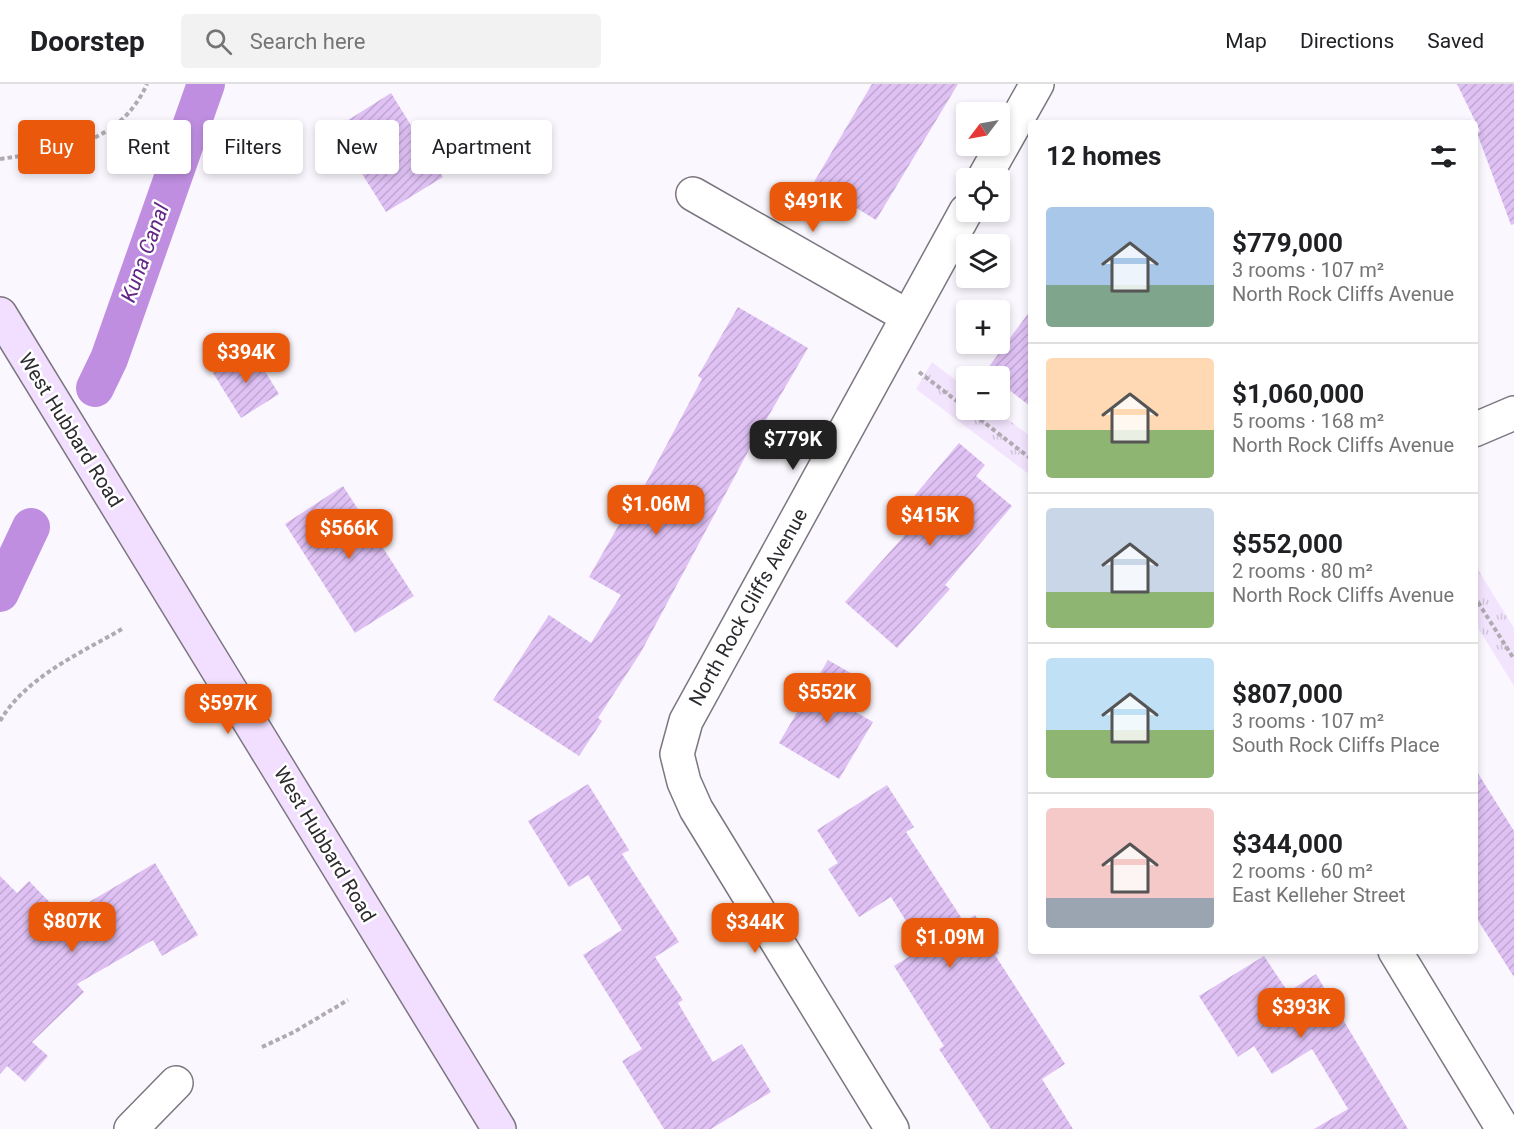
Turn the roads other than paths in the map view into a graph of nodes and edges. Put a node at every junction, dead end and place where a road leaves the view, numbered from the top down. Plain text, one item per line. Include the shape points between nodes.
1 (1037, 84) edge
2 (990, 168) edge
3 (693, 194) dead end
4 (960, 222) edge
5 (0, 314) edge
6 (907, 316) junction
7 (1514, 413) edge
8 (1478, 428) edge
9 (1397, 954) edge
10 (176, 1083) dead end
11 (131, 1129) edge
12 (499, 1129) edge
13 (892, 1129) edge
14 (1503, 1129) edge

1 - 2 street
3 - 6 street
4 - 6 street, North Rock Cliffs Avenue
5 - 12 street, West Hubbard Road
6 - 13 street, North Rock Cliffs Avenue via 686,721 677,754 696,809
7 - 8 street
9 - 14 street
10 - 11 street

